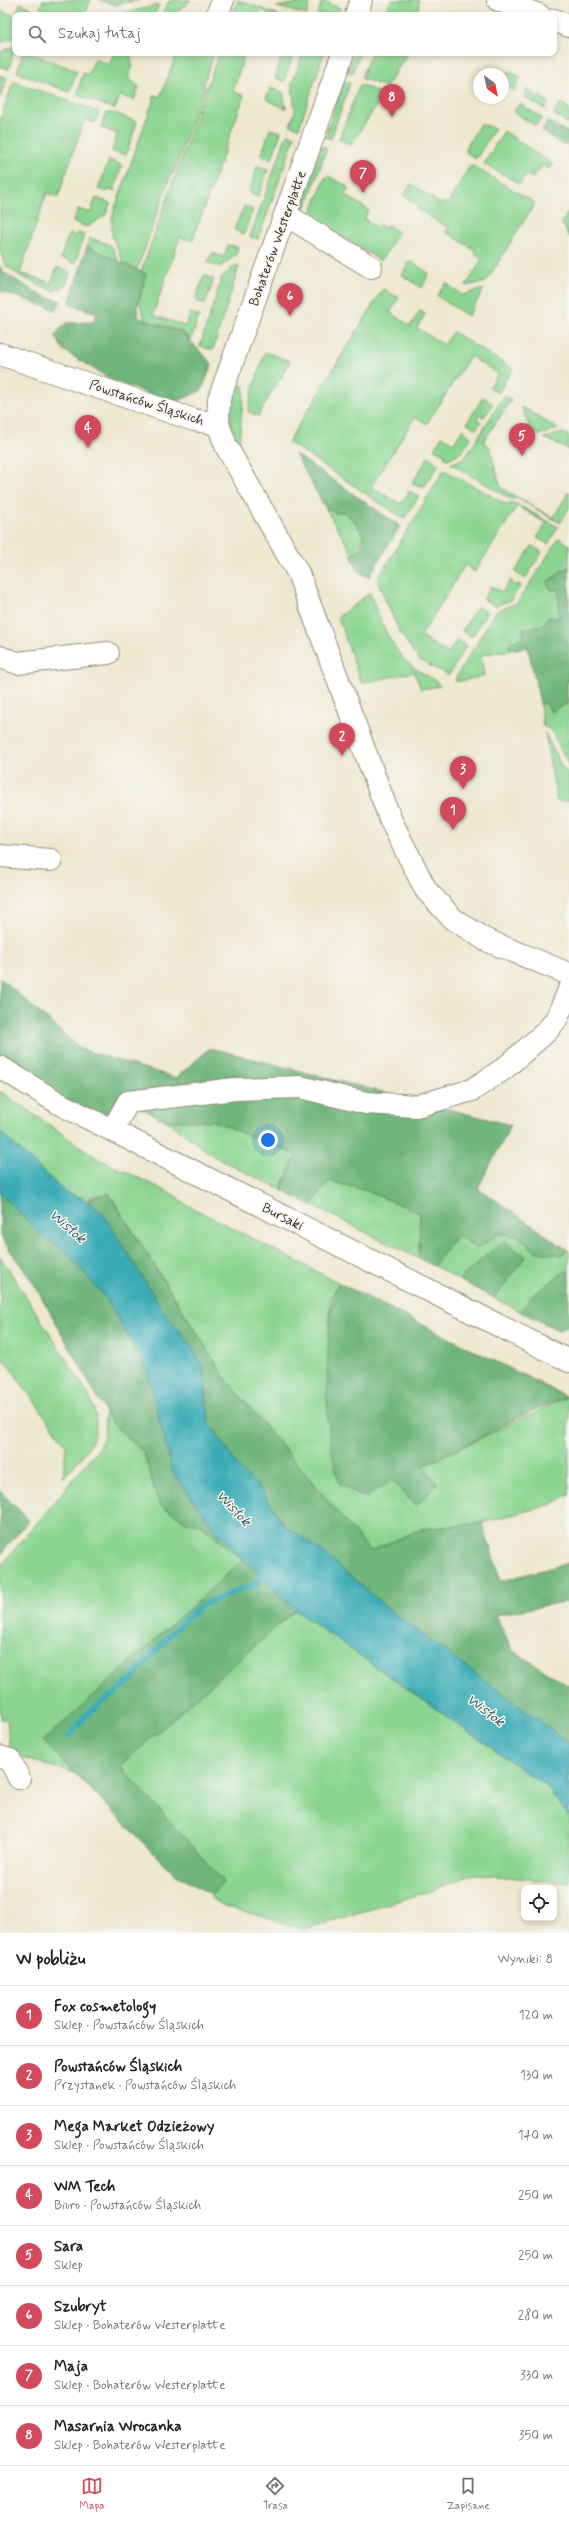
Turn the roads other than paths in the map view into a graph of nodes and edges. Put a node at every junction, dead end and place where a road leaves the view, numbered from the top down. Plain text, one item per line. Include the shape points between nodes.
1 (223, 0) edge
2 (361, 0) edge
3 (498, 0) edge
4 (218, 12) edge
5 (357, 12) edge
6 (531, 12) edge
7 (557, 21) edge
8 (569, 26) edge
9 (342, 56) edge
10 (286, 215) junction
11 (371, 267) dead end
12 (0, 354) edge
13 (218, 424) junction
14 (108, 653) dead end
15 (0, 657) edge
16 (0, 856) edge
17 (51, 860) dead end
18 (569, 974) edge
19 (569, 990) edge
20 (0, 1067) edge
21 (113, 1129) junction
22 (569, 1361) edge
23 (0, 1758) edge
24 (19, 1778) dead end

1 - 4 street
2 - 5 street
3 - 6 street
7 - 8 street
9 - 10 street, Bohaterów Westerplatte
10 - 11 street
10 - 13 street, Bohaterów Westerplatte via 219,399
12 - 13 street, Powstańców Śląskich via 194,420
13 - 18 street, Powstańców Śląskich via 226,446 298,573 390,821 426,890 453,919 486,940
14 - 15 street via 17,663
16 - 17 street
19 - 21 street via 557,1018 547,1031 505,1068 472,1090 417,1106 366,1103 300,1088 235,1089 128,1102
20 - 21 street, Bursaki via 60,1104
21 - 22 street, Bursaki
23 - 24 street via 10,1760

